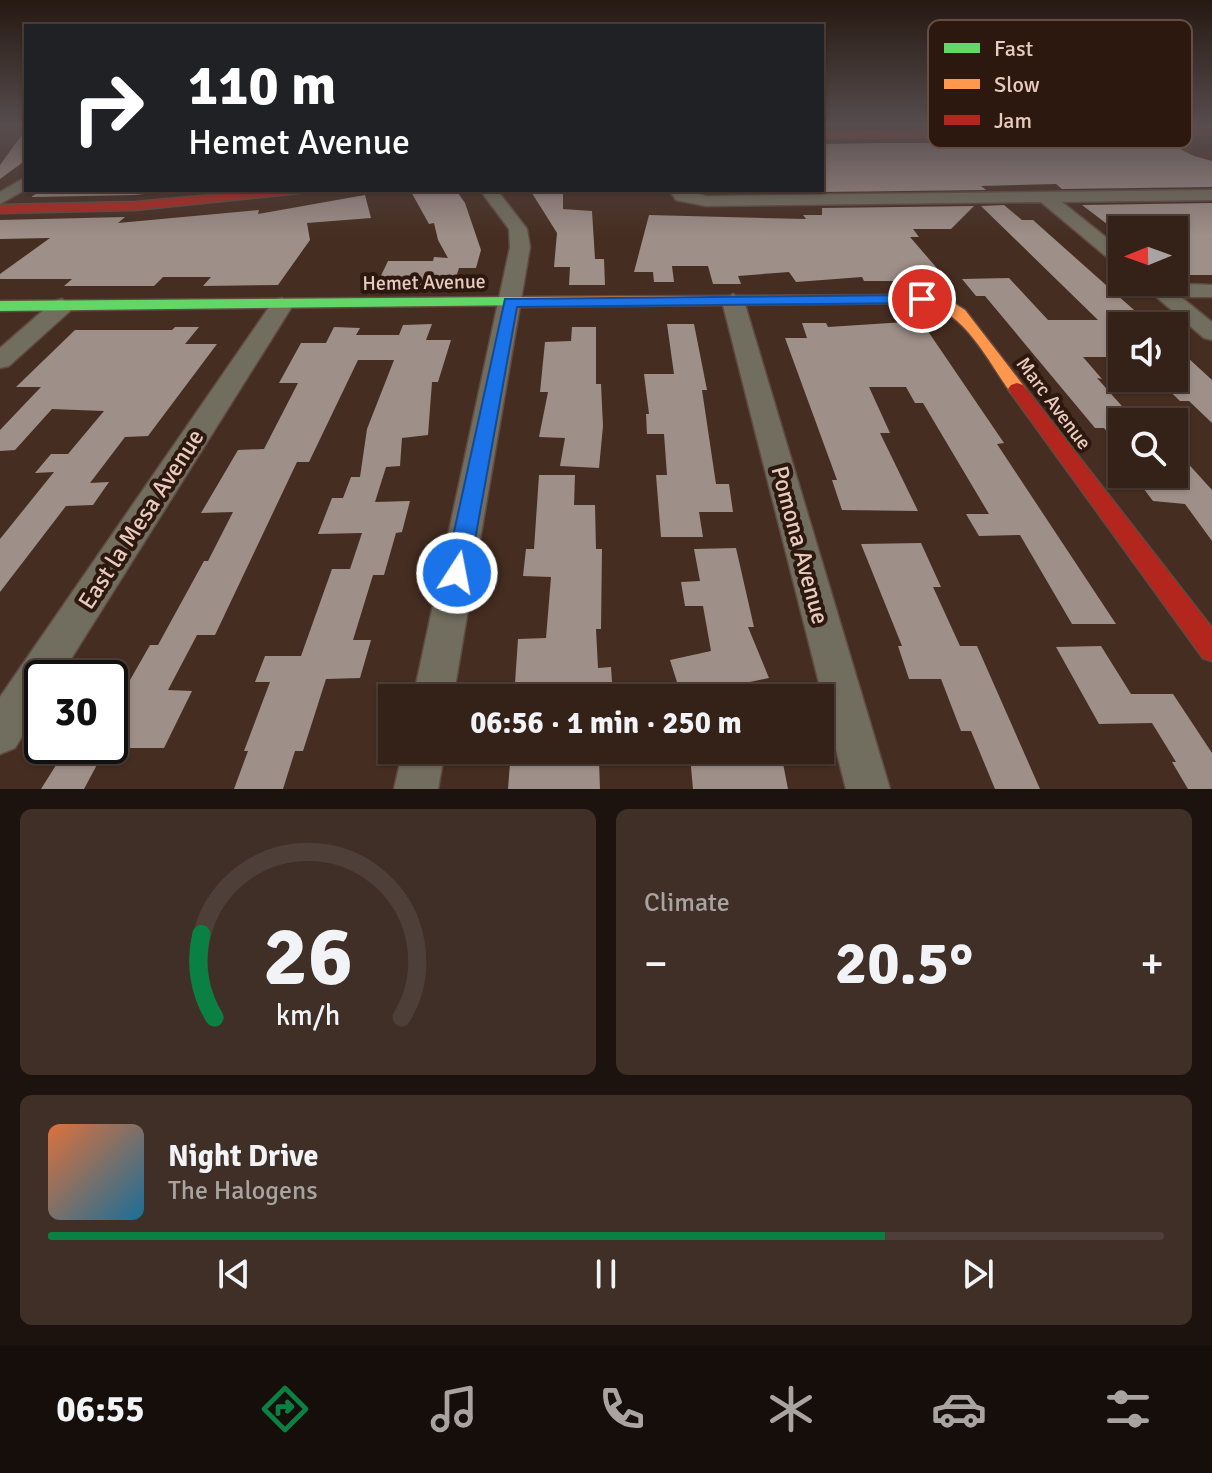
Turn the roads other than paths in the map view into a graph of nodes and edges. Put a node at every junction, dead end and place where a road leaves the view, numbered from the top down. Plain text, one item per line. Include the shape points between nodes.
1 (24, 183) edge
2 (260, 192) edge
3 (490, 192) edge
4 (679, 192) edge
5 (1212, 195) edge
6 (180, 196) edge
7 (1044, 196) junction
8 (0, 199) edge
9 (0, 209) edge
10 (1108, 249) edge
11 (1188, 289) edge
12 (1212, 291) edge
13 (1165, 296) edge
14 (733, 301) junction
15 (510, 303) junction
16 (944, 303) joint
17 (282, 305) junction
18 (0, 306) edge
19 (62, 306) junction
20 (1212, 333) edge
21 (0, 361) edge
22 (1212, 649) edge
23 (436, 684) edge
24 (0, 733) edge
25 (421, 764) edge
26 (416, 789) edge
27 (868, 789) edge

1 - 8 street
2 - 6 street
3 - 15 street via 520,237
4 - 7 street via 706,201
5 - 7 street
6 - 9 street
7 - 10 street
11 - 12 street
13 - 20 street
14 - 15 street, Hemet Avenue
14 - 16 street, Hemet Avenue
14 - 27 street, Pomona Avenue
15 - 17 street, Hemet Avenue
15 - 23 street
16 - 22 street, Marc Avenue via 960,313
17 - 19 street, Hemet Avenue
17 - 24 street, East la Mesa Avenue
18 - 19 street, Hemet Avenue
19 - 21 street
25 - 26 street

